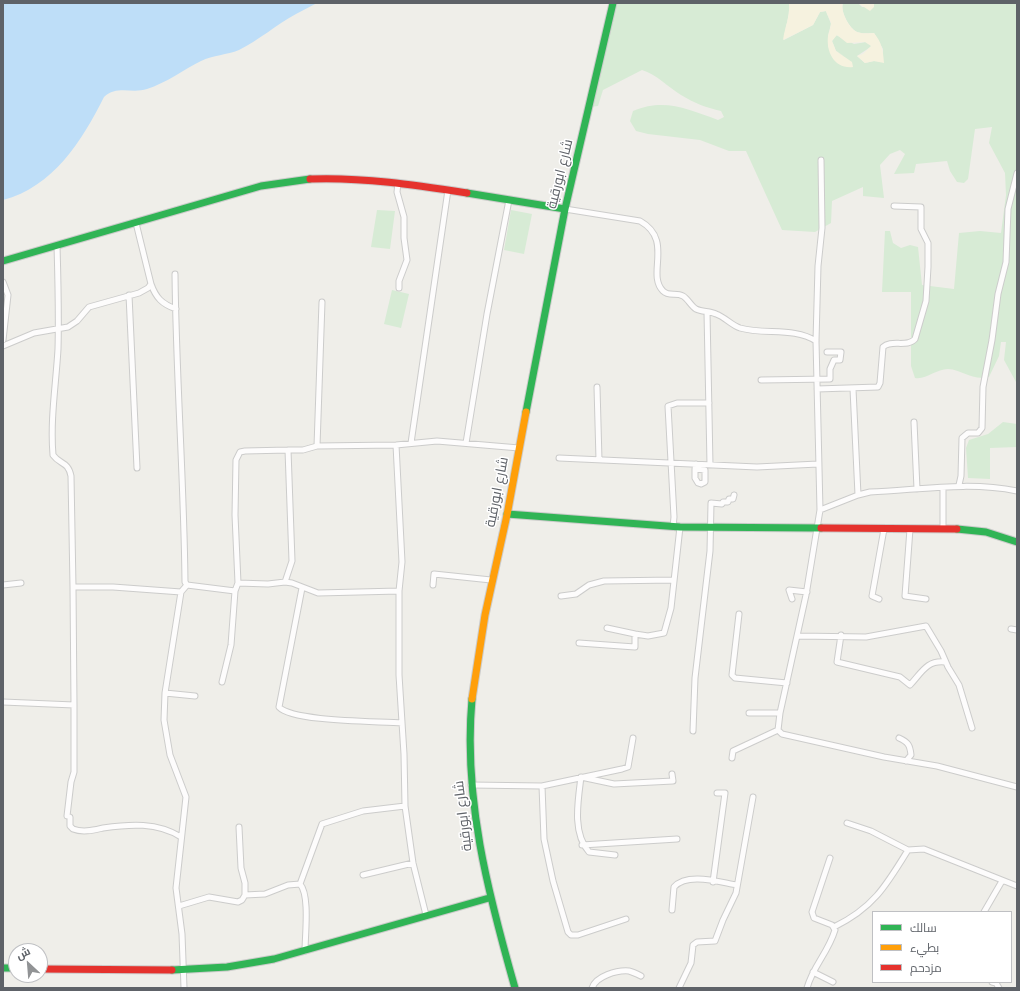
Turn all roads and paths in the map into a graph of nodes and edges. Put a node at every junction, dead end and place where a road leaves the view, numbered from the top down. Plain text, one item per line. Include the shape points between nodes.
1 (613, 3) edge
2 (821, 160) dead end
3 (1017, 173) edge
4 (398, 183) junction
5 (448, 190) junction
6 (509, 200) junction
7 (894, 206) dead end
8 (565, 209) junction
9 (136, 223) junction
10 (57, 245) junction
11 (3, 261) edge
12 (175, 274) dead end
13 (3, 282) edge
14 (150, 284) junction
15 (399, 288) dead end
16 (129, 295) junction
17 (322, 302) dead end
18 (176, 309) junction
19 (707, 312) junction
20 (59, 329) junction
21 (3, 340) edge
22 (816, 341) junction
23 (3, 346) edge
24 (827, 352) dead end
25 (817, 379) junction
26 (761, 380) dead end
27 (597, 387) dead end
28 (817, 389) junction
29 (853, 389) junction
30 (709, 403) junction
31 (914, 422) dead end
32 (411, 443) junction
33 (466, 443) junction
34 (396, 445) junction
35 (317, 446) junction
36 (519, 448) junction
37 (288, 450) junction
38 (559, 458) dead end
39 (599, 460) junction
40 (671, 463) junction
41 (818, 464) junction
42 (710, 465) junction
43 (137, 468) dead end
44 (959, 485) junction
45 (943, 488) junction
46 (917, 489) junction
47 (1017, 491) edge
48 (858, 494) junction
49 (734, 495) dead end
50 (820, 510) junction
51 (507, 514) junction
52 (677, 527) junction
53 (710, 528) junction
54 (943, 528) junction
55 (818, 529) junction
56 (884, 529) junction
57 (910, 529) junction
58 (1017, 542) edge
59 (491, 580) junction
60 (674, 580) junction
61 (21, 582) dead end
62 (285, 582) junction
63 (238, 583) junction
64 (3, 585) edge
65 (187, 585) junction
66 (433, 585) dead end
67 (73, 587) junction
68 (302, 588) junction
69 (235, 591) junction
70 (399, 591) junction
71 (181, 592) junction
72 (807, 592) junction
73 (561, 596) dead end
74 (879, 599) dead end
75 (926, 599) dead end
76 (792, 600) dead end
77 (739, 614) dead end
78 (607, 628) dead end
79 (1011, 629) dead end
80 (1017, 630) edge
81 (635, 634) junction
82 (841, 635) junction
83 (798, 636) junction
84 (579, 643) dead end
85 (946, 662) junction
86 (222, 682) dead end
87 (787, 682) junction
88 (165, 693) junction
89 (195, 696) dead end
90 (3, 702) edge
91 (74, 705) junction
92 (749, 713) dead end
93 (780, 713) junction
94 (402, 723) junction
95 (972, 728) dead end
96 (778, 730) junction
97 (693, 731) dead end
98 (633, 738) dead end
99 (899, 738) dead end
100 (732, 758) dead end
101 (906, 761) junction
102 (672, 774) dead end
103 (580, 778) junction
104 (471, 785) junction
105 (542, 786) junction
106 (1017, 787) edge
107 (717, 792) dead end
108 (753, 797) dead end
109 (405, 806) junction
110 (847, 823) dead end
111 (239, 827) dead end
112 (181, 837) junction
113 (677, 839) dead end
114 (582, 844) junction
115 (908, 850) junction
116 (615, 855) dead end
117 (830, 858) dead end
118 (413, 863) junction
119 (363, 875) dead end
120 (1002, 881) junction
121 (714, 882) junction
122 (300, 884) junction
123 (737, 884) junction
124 (1017, 886) edge
125 (245, 895) junction
126 (489, 898) junction
127 (179, 906) junction
128 (672, 910) dead end
129 (985, 911) edge
130 (426, 915) junction
131 (626, 919) dead end
132 (834, 927) junction
133 (305, 951) junction
134 (48, 969) edge
135 (184, 970) junction
136 (813, 972) junction
137 (641, 976) dead end
138 (833, 982) dead end
139 (184, 988) edge
140 (515, 988) edge
141 (592, 988) edge
142 (679, 988) edge
143 (807, 988) edge

1 - 8 main road, شارع ابورقية
2 - 22 street via 822,228
3 - 44 street via 1008,209 1006,262 998,294 983,388 982,428 978,433 968,433 962,438
4 - 5 main road
4 - 9 main road via 336,177 282,181
4 - 15 street via 397,192 404,217 407,260
5 - 6 main road
5 - 32 street
6 - 8 main road
6 - 33 street
7 - 29 street via 921,207 921,229 928,243 926,301 913,341 882,347 878,387
8 - 19 street via 640,221 650,226 656,235 657,282 669,295 680,294 695,308
8 - 36 main road, شارع ابورقية
9 - 10 main road
9 - 14 street
10 - 11 main road
10 - 20 street
12 - 18 street
13 - 21 street via 8,295
14 - 16 street via 143,291
14 - 18 street via 155,296 165,305
16 - 20 street via 89,307 77,321
16 - 43 street
17 - 35 street
18 - 65 street
19 - 22 street via 755,332 802,334
19 - 30 street
20 - 23 street via 47,329
20 - 67 street via 51,434 53,455 65,464 71,476
22 - 25 street
24 - 25 street via 841,352 840,360 834,360 830,369 830,379
25 - 26 street
25 - 28 street
27 - 39 street
28 - 29 street
28 - 41 street
29 - 48 street
30 - 40 street via 677,403 668,406
30 - 42 street
31 - 46 street
32 - 33 street
32 - 34 street
33 - 36 street
34 - 35 street
34 - 70 street via 402,562
35 - 37 street via 303,450
36 - 51 main road, شارع ابورقية
37 - 62 street via 292,561
37 - 63 street via 245,451 240,452 236,460
38 - 39 street
39 - 40 street
40 - 42 street
40 - 52 street via 674,517
41 - 42 street via 757,467
41 - 50 street
44 - 45 street
44 - 47 street via 991,486
45 - 46 street
45 - 54 street
46 - 48 street
48 - 50 street
49 - 53 street via 728,502 711,503
50 - 55 street
51 - 52 main road
51 - 59 main road, شارع ابورقية
52 - 53 main road
52 - 60 street via 679,548
53 - 55 main road
53 - 97 street via 695,678
54 - 57 main road
54 - 58 main road via 986,532
55 - 56 main road
55 - 72 street
56 - 57 main road
56 - 74 street via 872,596
57 - 75 street via 905,596
59 - 66 street via 434,574
59 - 104 main road, شارع ابورقية via 471,697
60 - 73 street via 604,581 589,585 576,594
60 - 81 street via 671,608 664,632 648,636
61 - 64 street
62 - 63 street
62 - 68 street
63 - 69 street
65 - 69 street
65 - 71 street
67 - 71 street
67 - 91 street
68 - 70 street via 318,593
68 - 94 street via 279,707 290,714 338,720
69 - 86 street via 231,645
70 - 94 street
71 - 88 street
72 - 76 street via 789,590
72 - 83 street
77 - 87 street via 732,676
78 - 81 street
79 - 80 street
81 - 84 street via 635,647
82 - 83 street
82 - 85 street via 866,637 926,626
82 - 85 street via 837,662 900,678 910,685 930,663
83 - 87 street
85 - 95 street via 959,684
87 - 93 street
88 - 89 street
88 - 112 street via 164,720 170,755 186,797
90 - 91 street
91 - 112 street via 74,772 67,816 70,817 70,826 84,831 145,825 165,828
92 - 93 street
93 - 96 street
94 - 109 street
96 - 100 street via 733,751
96 - 101 street via 782,734
98 - 103 street via 628,767
99 - 101 street via 907,742 910,748 911,755
101 - 106 street via 937,766
102 - 103 street via 673,781 614,784
103 - 105 street
103 - 114 street via 579,837
104 - 105 street
104 - 126 main road, شارع ابورقية via 478,845
105 - 131 street via 544,839 568,932 571,935 578,935
107 - 121 street via 724,792
108 - 123 street
109 - 118 street
109 - 122 street via 363,811 322,824
110 - 115 street via 871,831
111 - 125 street
112 - 127 street via 176,876
113 - 114 street
114 - 116 street via 589,852
115 - 120 street via 924,850
115 - 132 street via 887,885 864,909
117 - 132 street via 812,912 814,918
118 - 119 street
118 - 130 street
120 - 124 street
120 - 129 street
121 - 123 street
121 - 128 street via 689,879 678,883 672,894
122 - 125 street via 288,885 265,894
122 - 133 street via 306,903
123 - 142 street via 736,893 722,920 715,941 697,942 693,945 691,963
125 - 127 street via 240,902 208,897
126 - 130 main road
126 - 140 main road, شارع ابورقية
127 - 135 street
130 - 133 main road
132 - 136 street via 830,945
133 - 135 main road via 227,967
134 - 135 main road
135 - 139 street
136 - 138 street
136 - 143 street
137 - 141 street via 620,971 596,981

